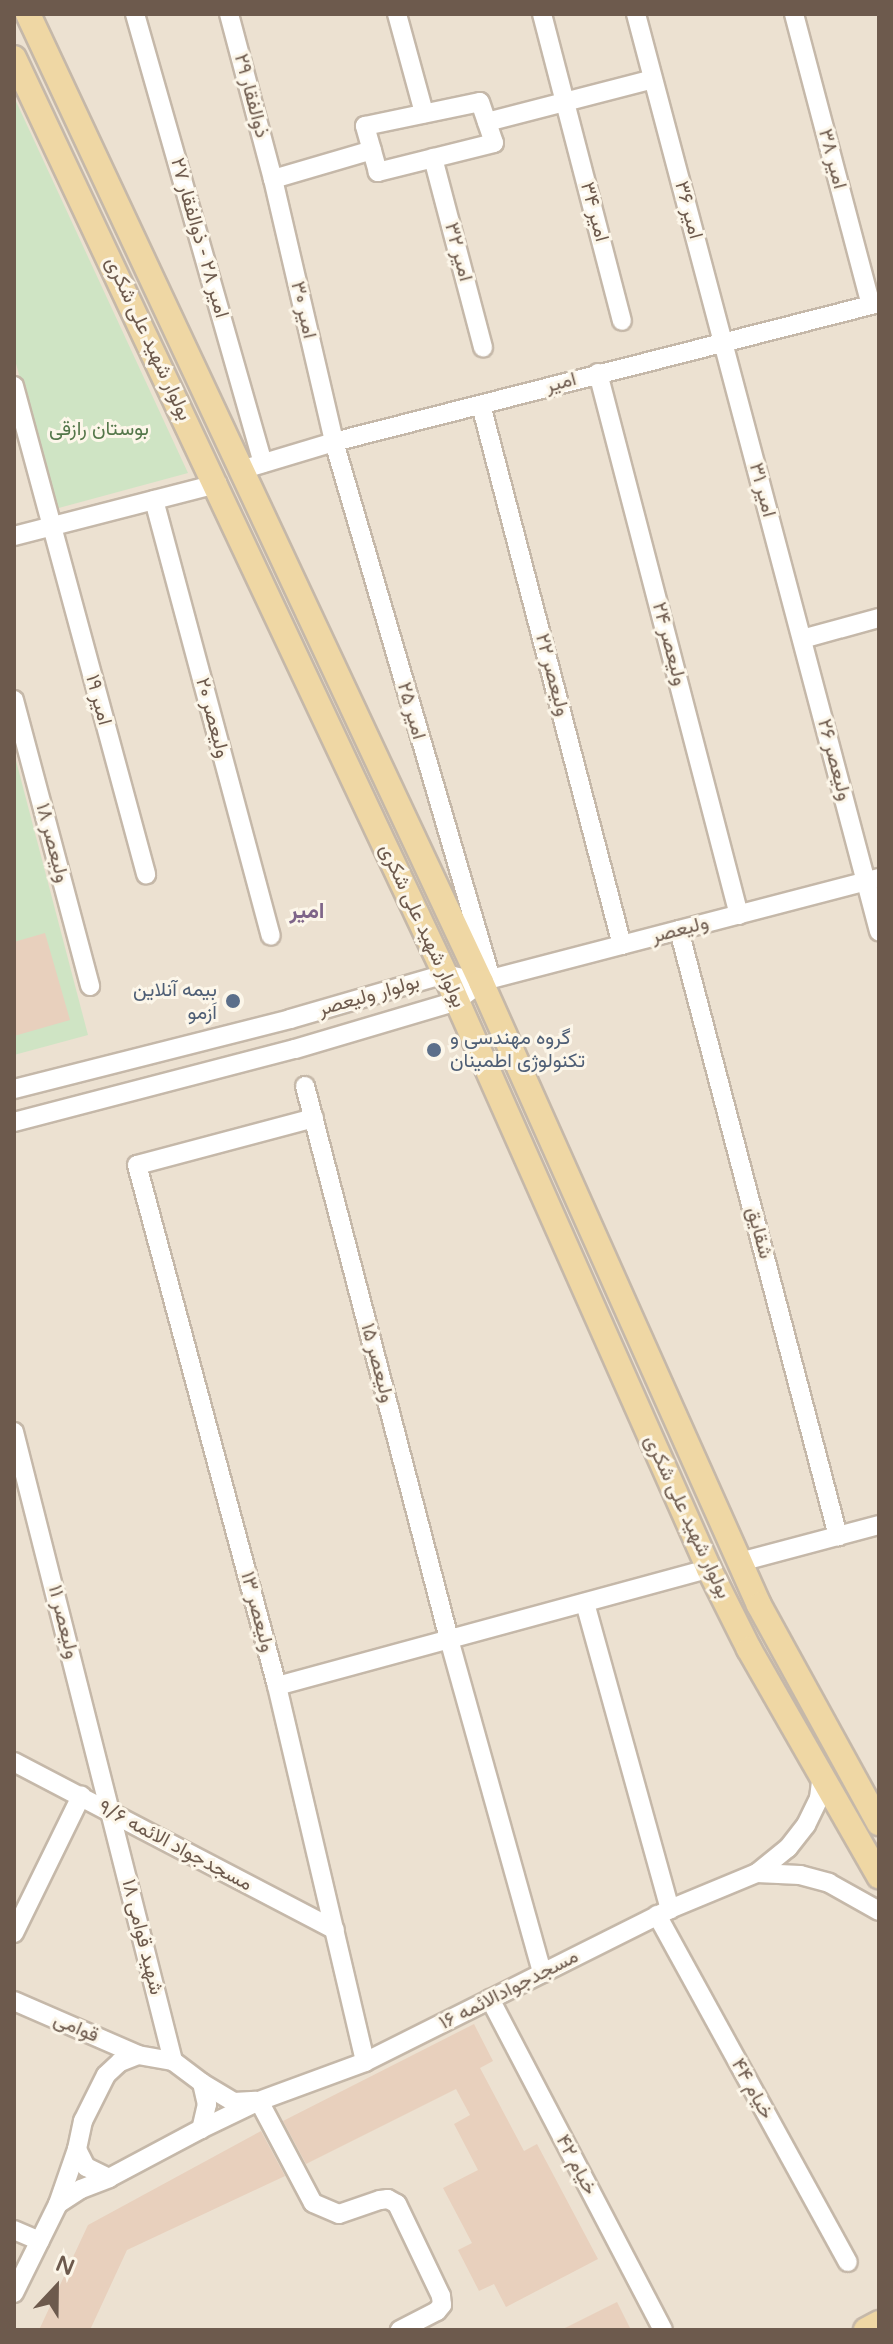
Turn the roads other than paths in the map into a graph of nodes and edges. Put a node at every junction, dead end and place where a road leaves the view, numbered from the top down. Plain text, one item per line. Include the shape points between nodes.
1 (28, 14) edge
2 (135, 14) edge
3 (229, 14) edge
4 (397, 14) edge
5 (542, 14) edge
6 (636, 14) edge
7 (794, 14) edge
8 (14, 58) edge
9 (653, 79) junction
10 (565, 102) junction
11 (424, 113) junction
12 (487, 122) junction
13 (372, 150) junction
14 (433, 158) junction
15 (273, 179) junction
16 (131, 232) junction
17 (103, 245) junction
18 (875, 304) edge
19 (622, 321) dead end
20 (722, 340) junction
21 (483, 347) dead end
22 (598, 373) junction
23 (14, 386) edge
24 (481, 405) junction
25 (334, 442) junction
26 (254, 466) junction
27 (217, 484) junction
28 (154, 500) junction
29 (51, 526) junction
30 (14, 536) edge
31 (879, 618) edge
32 (802, 639) junction
33 (14, 700) edge
34 (146, 874) dead end
35 (872, 880) edge
36 (739, 915) junction
37 (679, 930) junction
38 (879, 931) edge
39 (271, 936) dead end
40 (622, 945) junction
41 (445, 974) junction
42 (486, 980) junction
43 (90, 986) dead end
44 (457, 1001) junction
45 (305, 1086) dead end
46 (14, 1089) edge
47 (536, 1104) junction
48 (506, 1113) junction
49 (314, 1118) junction
50 (14, 1122) edge
51 (14, 1432) edge
52 (879, 1525) edge
53 (838, 1536) junction
54 (740, 1562) junction
55 (709, 1569) junction
56 (585, 1603) junction
57 (449, 1639) junction
58 (277, 1686) junction
59 (14, 1762) edge
60 (822, 1774) junction
61 (81, 1796) junction
62 (111, 1812) junction
63 (879, 1823) edge
64 (757, 1873) junction
65 (879, 1876) edge
66 (879, 1911) edge
67 (663, 1912) junction
68 (335, 1930) junction
69 (14, 1933) edge
70 (542, 1973) junction
71 (490, 1999) junction
72 (14, 2001) edge
73 (87, 2032) junction
74 (138, 2055) junction
75 (173, 2061) junction
76 (365, 2062) junction
77 (106, 2075) junction
78 (202, 2083) junction
79 (259, 2101) junction
80 (201, 2129) junction
81 (77, 2149) junction
82 (109, 2178) junction
83 (58, 2204) junction
84 (14, 2230) edge
85 (40, 2241) junction
86 (848, 2262) dead end
87 (14, 2293) edge
88 (879, 2323) edge
89 (400, 2330) edge
90 (663, 2330) edge
91 (866, 2330) edge

1 - 16 main road, بولوار شهید علی شکری
2 - 26 street, امیر ۲۸ - ذوالفقار ۲۷
3 - 15 street, ذوالفقار ۲۹
4 - 11 street
5 - 10 street, امیر ۳۴
6 - 9 street, امیر ۳۶
7 - 18 street, امیر ۳۸
8 - 17 main road, بولوار شهید علی شکری
9 - 10 street
9 - 20 street, امیر ۳۶
10 - 12 street
10 - 19 street, امیر ۳۴
11 - 12 street via 480,102
11 - 13 street via 365,126
12 - 14 street via 494,143
13 - 14 street via 378,172
13 - 15 street
14 - 21 street, امیر ۳۲
15 - 25 street, امیر ۳۰
16 - 17 main road
16 - 26 main road, بولوار شهید علی شکری
17 - 27 main road, بولوار شهید علی شکری
18 - 20 street, امیر
20 - 22 street, امیر
20 - 32 street, امیر ۳۱
22 - 24 street, امیر
22 - 36 street, ولیعصر ۲۴
23 - 29 street, امیر ۱۹
24 - 25 street, امیر
24 - 40 street, ولیعصر ۲۲
25 - 26 street, امیر
25 - 42 street, امیر ۲۵
26 - 42 main road, بولوار شهید علی شکری
27 - 28 street
27 - 41 main road, بولوار شهید علی شکری
28 - 29 street
28 - 39 street, ولیعصر ۲۰
29 - 30 street
29 - 34 street, امیر ۱۹
31 - 32 street
32 - 35 street, ولیعصر ۲۶
33 - 43 street, ولیعصر ۱۸
35 - 36 street, ولیعصر
35 - 38 street, ولیعصر ۲۶
36 - 37 street, ولیعصر
37 - 40 street, ولیعصر
37 - 53 street, شقایق
40 - 42 street, ولیعصر
41 - 42 street, بولوار ولیعصر
41 - 44 main road, بولوار شهید علی شکری
41 - 46 street, بولوار ولیعصر
42 - 44 street, بولوار ولیعصر
42 - 47 main road, بولوار شهید علی شکری
44 - 48 main road, بولوار شهید علی شکری
44 - 50 street, بولوار ولیعصر
45 - 49 street, ولیعصر ۱۵
47 - 48 main road
47 - 54 main road, بولوار شهید علی شکری
48 - 55 main road, بولوار شهید علی شکری
49 - 57 street, ولیعصر ۱۵
49 - 58 street, ولیعصر ۱۳ via 137,1165
51 - 62 street, ولیعصر ۱۱
52 - 53 street
53 - 54 street
54 - 63 main road, بولوار شهید علی شکری
55 - 56 street
55 - 60 main road, بولوار شهید علی شکری
56 - 57 street
56 - 67 street, خیام ۴۴
57 - 58 street
57 - 70 street, ولیعصر ۱۵
58 - 68 street, ولیعصر ۱۳
59 - 61 street, مسجدجواد الائمه ۹/۶
60 - 64 street via 819,1798 806,1825
60 - 65 main road, بولوار شهید علی شکری
61 - 62 street, مسجدجواد الائمه ۹/۶
61 - 69 street
62 - 68 street, مسجدجواد الائمه ۹/۶
62 - 75 street, شهید قوامی ۱۸
64 - 66 street via 829,1883
64 - 67 street, مسجدجوادالائمه ۱۶
67 - 70 street, مسجدجوادالائمه ۱۶
67 - 86 street, خیام ۴۴
68 - 76 street, ولیعصر ۱۳
70 - 71 street, مسجدجوادالائمه ۱۶
71 - 76 street, مسجدجوادالائمه ۱۶
71 - 90 street, خیام ۴۲
72 - 73 street, قوامی
73 - 74 street, قوامی
73 - 77 street via 104,2055
74 - 75 street
74 - 77 street
75 - 78 street
76 - 79 street, مسجدجوادالائمه ۱۶
77 - 81 street via 83,2121
78 - 79 street via 234,2102
78 - 80 street via 207,2104
79 - 80 street, مسجدجوادالائمه ۱۶
79 - 89 street via 313,2203 339,2214 380,2200 397,2204 442,2305
80 - 82 street
81 - 82 street via 86,2167
81 - 83 street
82 - 83 street
83 - 85 street
84 - 85 street
85 - 87 street
88 - 91 main road

